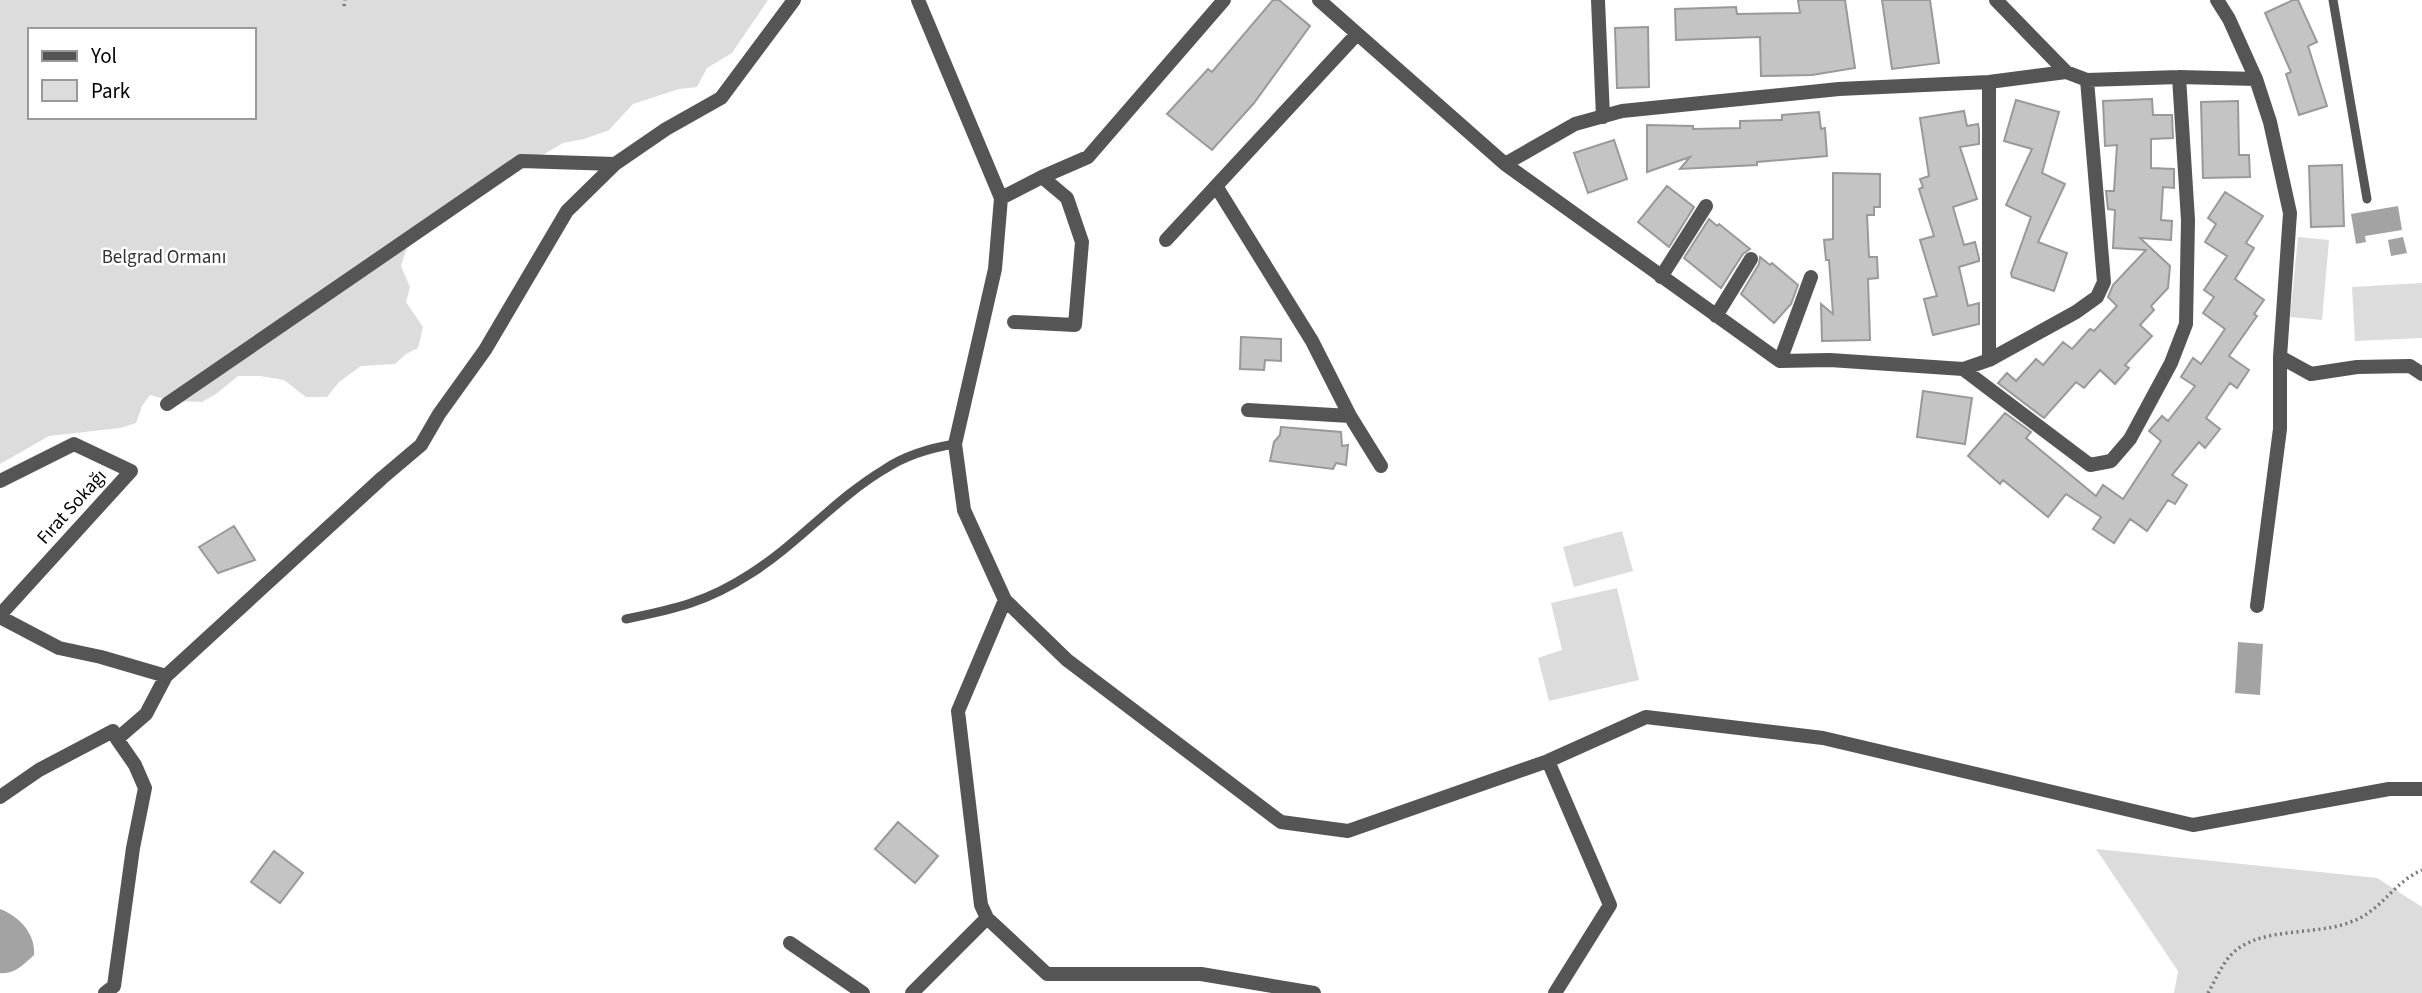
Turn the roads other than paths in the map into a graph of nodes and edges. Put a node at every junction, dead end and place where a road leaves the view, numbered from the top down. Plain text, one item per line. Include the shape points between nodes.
1 (794, 0) edge
2 (918, 0) edge
3 (1224, 0) edge
4 (1319, 0) edge
5 (1598, 0) edge
6 (1996, 0) edge
7 (2217, 0) edge
8 (2333, 0) edge
9 (1357, 34) junction
10 (2066, 72) junction
11 (2179, 77) junction
12 (2256, 79) junction
13 (2087, 80) junction
14 (1989, 82) junction
15 (1603, 117) junction
16 (615, 164) junction
17 (1505, 164) junction
18 (1042, 177) junction
19 (1216, 186) junction
20 (1001, 198) junction
21 (2367, 199) dead end
22 (1706, 206) dead end
23 (1166, 240) dead end
24 (1751, 259) dead end
25 (1661, 277) junction
26 (1811, 277) dead end
27 (1716, 316) junction
28 (1014, 322) dead end
29 (2280, 357) junction
30 (1989, 360) junction
31 (1780, 361) junction
32 (1963, 369) junction
33 (2422, 373) edge
34 (167, 404) dead end
35 (1248, 410) dead end
36 (1350, 416) junction
37 (954, 444) junction
38 (1381, 466) dead end
39 (0, 481) edge
40 (1005, 600) junction
41 (2257, 606) dead end
42 (0, 616) edge
43 (626, 619) dead end
44 (166, 676) junction
45 (117, 739) junction
46 (1548, 761) junction
47 (2422, 789) edge
48 (0, 797) edge
49 (987, 918) junction
50 (790, 943) dead end
51 (105, 993) edge
52 (863, 993) edge
53 (912, 993) edge
54 (1314, 993) edge
55 (1555, 993) edge

1 - 16 street via 721,98
2 - 20 street
3 - 18 street via 1088,157
4 - 9 street
5 - 15 street
6 - 10 street
7 - 12 street
8 - 21 lane
9 - 17 street
9 - 19 street
10 - 13 street
10 - 14 street
11 - 12 street
11 - 13 street
11 - 32 street via 2188,220 2186,324 2171,363 2130,439 2111,461 2090,465
12 - 29 street via 2290,213
13 - 30 street via 2104,282 2097,297 2076,312
14 - 15 street via 1839,89 1622,111
14 - 30 street
15 - 17 street via 1576,124
16 - 34 street via 521,161
16 - 44 street via 567,211 485,350 421,446
17 - 25 street
18 - 20 street
18 - 28 street via 1067,198 1082,242 1075,325
19 - 23 street
19 - 36 street via 1312,341
20 - 37 street via 995,269
22 - 25 street
24 - 27 street
25 - 27 street
26 - 31 street
27 - 31 street
29 - 33 street via 2311,374 2410,366
29 - 41 street via 2280,429
30 - 32 street
31 - 32 street
35 - 36 street
36 - 38 street
37 - 40 street via 964,510
37 - 43 lane via 915,454 884,469 774,558 725,589 685,607
39 - 42 street, Fırat Sokağı via 74,443 131,471
40 - 46 street via 1067,660 1281,822 1348,831
40 - 49 street via 958,711 981,905
42 - 44 street via 59,648
44 - 45 street via 146,714
45 - 48 street via 113,731 39,770
45 - 51 street via 145,788 114,986
46 - 47 street via 1646,717 1823,738 2193,825 2389,789
46 - 55 street via 1610,905
49 - 53 street
49 - 54 street via 1046,974 1201,974
50 - 52 street

